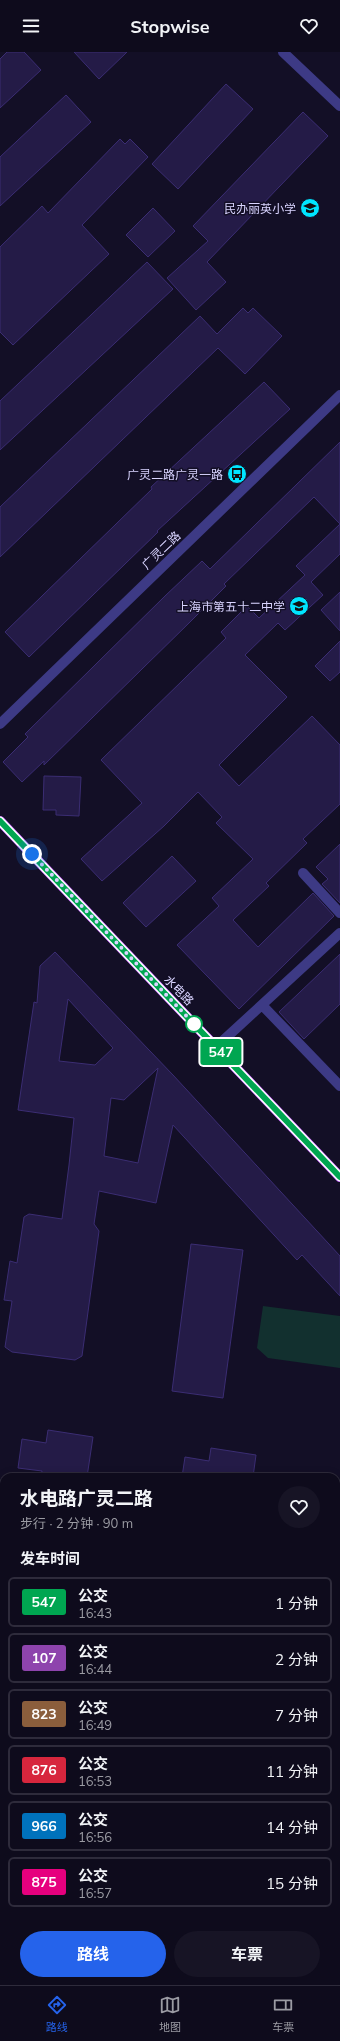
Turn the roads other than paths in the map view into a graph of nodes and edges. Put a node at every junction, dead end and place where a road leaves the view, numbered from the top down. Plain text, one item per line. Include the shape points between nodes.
1 (283, 52) edge
2 (340, 106) edge
3 (340, 395) edge
4 (0, 724) edge
5 (0, 821) edge
6 (303, 873) dead end
7 (340, 913) edge
8 (340, 933) edge
9 (262, 1005) junction
10 (216, 1047) junction
11 (340, 1086) edge
12 (340, 1177) edge

1 - 2 street
3 - 4 street, 广灵二路
5 - 10 main road, 水电路
6 - 7 street
8 - 9 street
9 - 10 street
9 - 11 street
10 - 12 main road, 水电路

